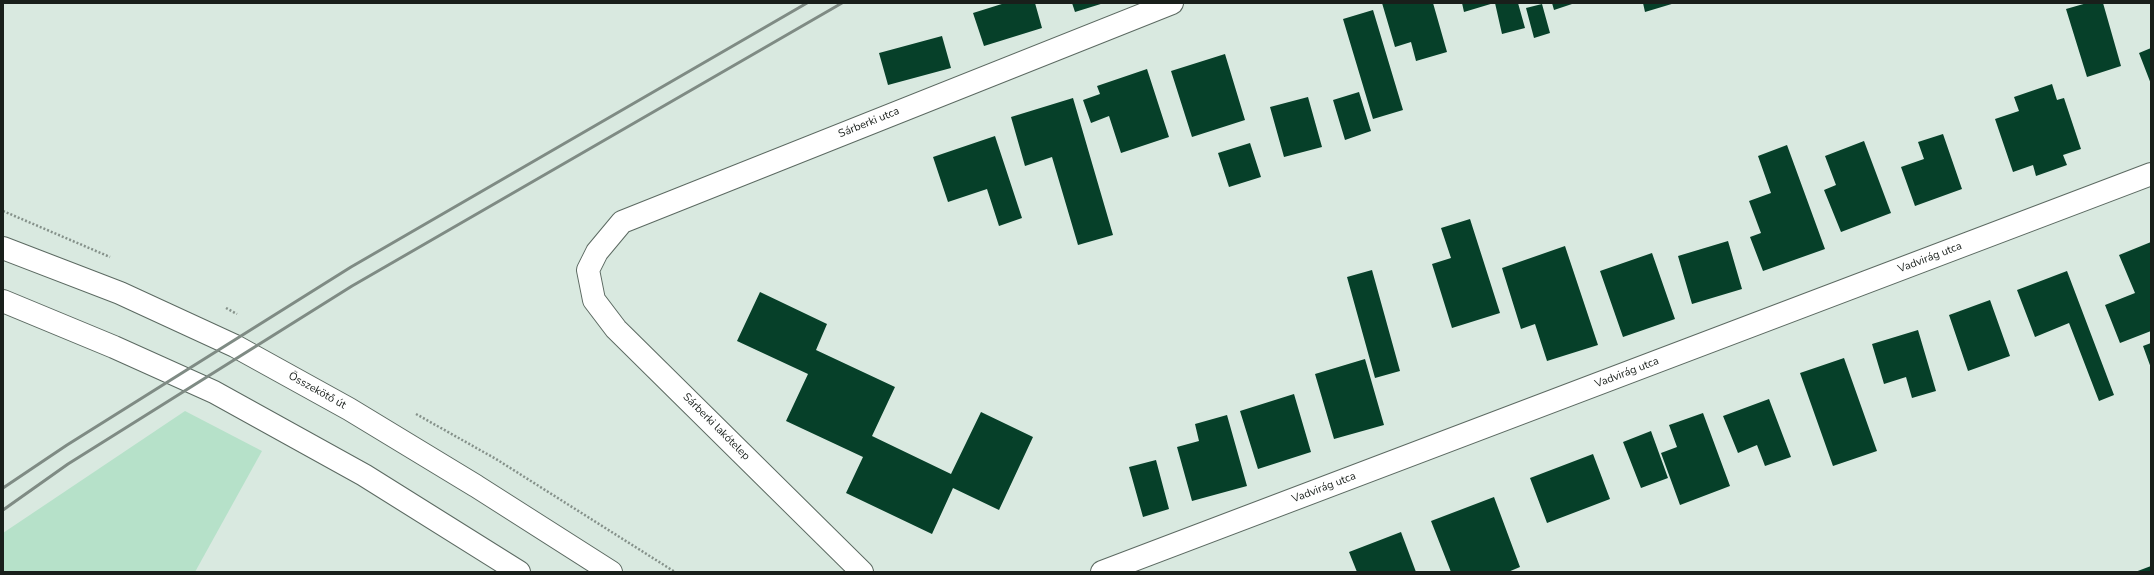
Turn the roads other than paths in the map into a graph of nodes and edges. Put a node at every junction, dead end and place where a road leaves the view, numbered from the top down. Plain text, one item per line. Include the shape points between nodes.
1 (1172, 3) edge
2 (2151, 174) edge
3 (3, 248) edge
4 (588, 270) joint
5 (3, 301) edge
6 (519, 572) edge
7 (611, 572) edge
8 (861, 572) edge
9 (1102, 572) edge

1 - 4 street, Sárberki utca via 622,222 598,252
2 - 9 street, Vadvirág utca
3 - 7 street, Összekötő út via 120,293 235,346 349,409
4 - 8 street, Sárberki lakótelep via 594,300 616,329
5 - 6 street via 214,392 364,474

